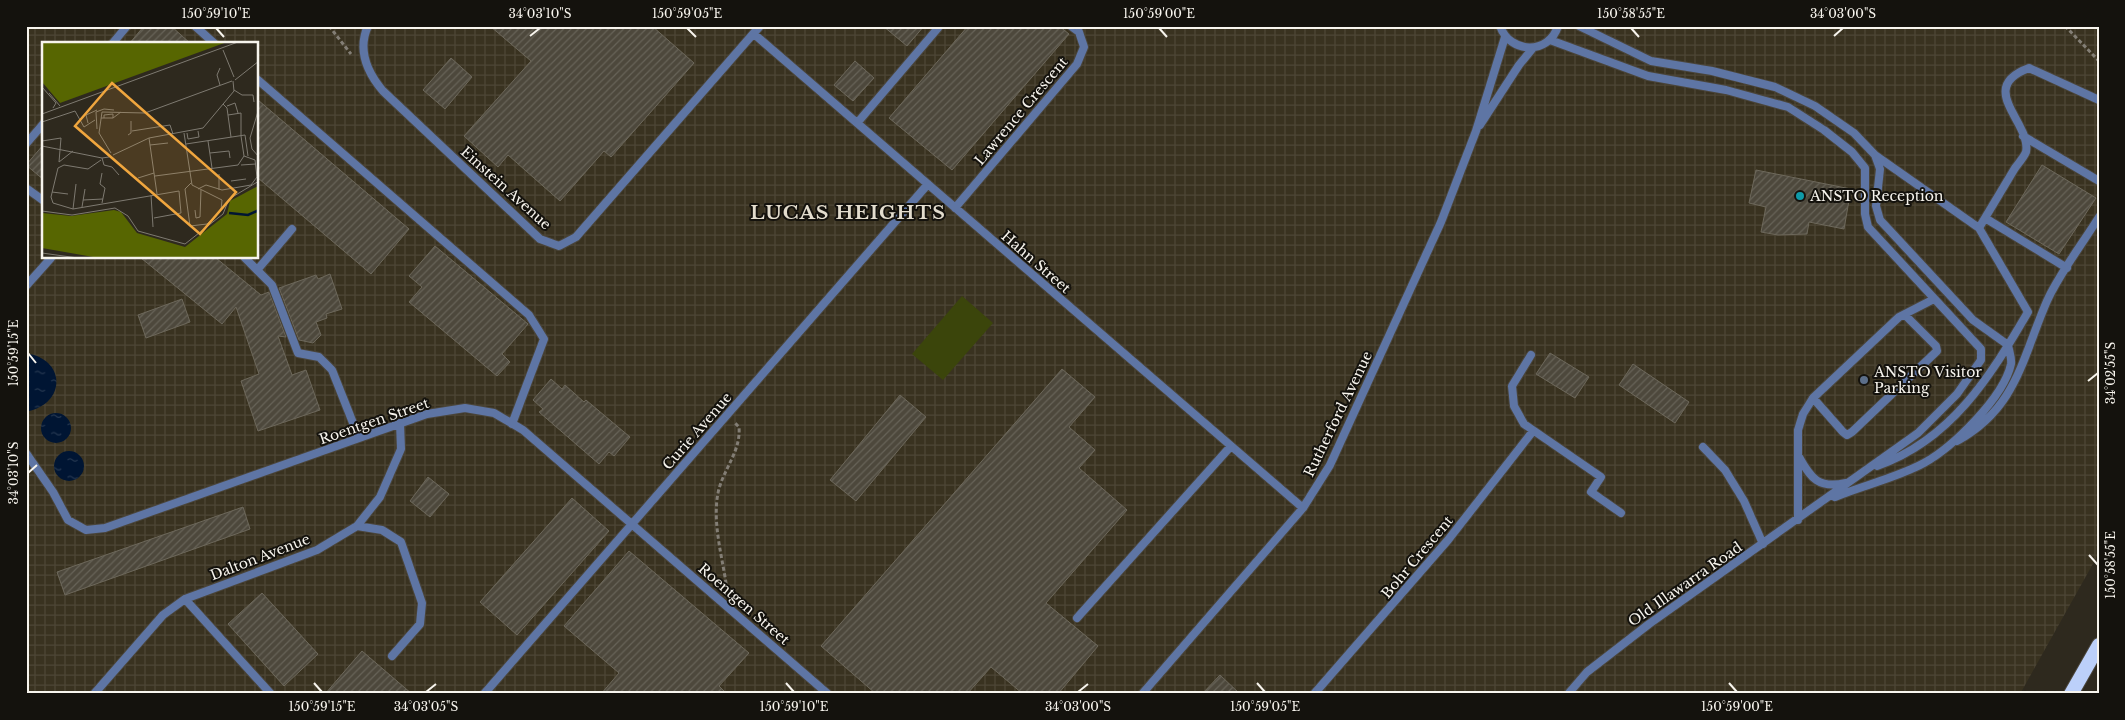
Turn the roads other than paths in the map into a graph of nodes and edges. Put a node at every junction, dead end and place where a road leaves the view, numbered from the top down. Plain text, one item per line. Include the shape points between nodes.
1 (127, 26) edge
2 (195, 26) edge
3 (368, 26) edge
4 (760, 26) edge
5 (1071, 26) edge
6 (1500, 26) edge
7 (1558, 26) edge
8 (1579, 26) edge
9 (938, 28) dead end
10 (754, 34) junction
11 (1505, 36) junction
12 (1550, 40) junction
13 (114, 42) edge
14 (213, 42) edge
15 (1533, 48) junction
16 (259, 81) edge
17 (2099, 100) edge
18 (858, 122) junction
19 (42, 125) edge
20 (1476, 131) junction
21 (2024, 136) junction
22 (26, 144) edge
23 (1875, 155) junction
24 (2099, 181) edge
25 (928, 184) junction
26 (26, 188) edge
27 (42, 200) edge
28 (956, 208) junction
29 (2099, 217) edge
30 (1985, 218) junction
31 (1979, 228) junction
32 (292, 229) dead end
33 (50, 259) edge
34 (246, 259) edge
35 (258, 268) junction
36 (2067, 268) junction
37 (26, 286) edge
38 (1934, 299) junction
39 (1905, 315) junction
40 (2008, 345) junction
41 (1531, 356) dead end
42 (1813, 398) junction
43 (400, 423) junction
44 (512, 424) junction
45 (1533, 432) junction
46 (359, 438) junction
47 (1231, 446) junction
48 (1947, 447) junction
49 (1703, 448) dead end
50 (26, 453) edge
51 (1798, 455) junction
52 (1869, 468) junction
53 (1852, 481) junction
54 (1824, 502) junction
55 (1303, 508) junction
56 (1621, 513) dead end
57 (1798, 520) junction
58 (633, 524) junction
59 (356, 526) junction
60 (1763, 544) junction
61 (185, 599) junction
62 (1077, 618) dead end
63 (2099, 645) edge
64 (392, 656) dead end
65 (94, 694) edge
66 (271, 694) edge
67 (484, 694) edge
68 (828, 694) edge
69 (1142, 694) edge
70 (1314, 694) edge
71 (1568, 694) edge
72 (2071, 694) edge

1 - 13 lane
2 - 14 lane
3 - 10 lane, Einstein Avenue via 363,54 370,75 383,91 540,239 559,246 576,236
4 - 10 lane, Einstein Avenue
5 - 28 lane, Lawrence Crescent via 1079,32 1084,47 1078,64
6 - 11 lane
7 - 12 lane
8 - 23 lane via 1651,61 1712,71 1775,87 1815,106 1854,133
9 - 18 lane
10 - 18 lane, Hahn Street
11 - 15 lane via 1517,46
11 - 20 lane, Rutherford Avenue
12 - 15 lane
12 - 38 lane via 1648,76 1726,90 1788,107 1824,130 1852,152 1865,168 1868,227
15 - 20 lane, Rutherford Avenue
16 - 44 lane via 529,315 544,339
17 - 21 lane via 2029,68 2016,72 2006,88 2006,101
18 - 25 lane, Hahn Street
19 - 22 lane
20 - 55 lane, Rutherford Avenue via 1441,222 1387,342 1330,465
21 - 24 lane
21 - 30 lane via 2026,152
23 - 31 lane
23 - 40 lane via 1880,170 1876,206 1880,220 1973,320
25 - 28 lane, Hahn Street
25 - 58 lane, Curie Avenue
26 - 27 lane
28 - 47 lane, Hahn Street
29 - 36 lane
30 - 31 lane
30 - 36 lane
31 - 40 lane via 2028,312
32 - 35 lane
33 - 37 lane
34 - 35 lane
35 - 46 lane via 272,285 298,353 319,357 332,370
36 - 48 lane via 2047,300 2015,383 1995,413 1973,432
38 - 39 lane
38 - 52 lane via 1981,349 1981,360 1957,394 1918,433
39 - 42 lane
39 - 42 lane via 1936,346 1937,351 1852,432 1848,435 1843,432
40 - 48 lane via 2011,362 2006,378 1988,406
40 - 52 lane via 1970,402 1926,442 1897,459
41 - 45 lane via 1512,386 1514,406 1524,424
42 - 51 lane via 1798,430
43 - 44 lane, Roentgen Street via 427,414 465,408 494,413
43 - 46 lane, Roentgen Street
43 - 59 lane, Dalton Avenue via 401,449 380,498
44 - 58 lane, Roentgen Street
45 - 56 lane via 1601,477 1591,492
45 - 70 lane, Bohr Crescent via 1448,540
46 - 50 lane, Roentgen Street via 105,528 86,530 68,520
47 - 55 lane, Hahn Street
47 - 62 lane
48 - 54 lane via 1924,463
49 - 60 lane via 1726,470
51 - 53 lane via 1808,473 1819,483 1832,486
51 - 57 lane
52 - 53 lane
53 - 54 lane
54 - 57 lane, Old Illawarra Road
55 - 69 lane, Rutherford Avenue
57 - 60 lane, Old Illawarra Road
58 - 67 lane, Curie Avenue
58 - 68 lane, Roentgen Street
59 - 61 lane, Dalton Avenue via 317,550
59 - 64 lane via 382,530 401,542 422,603 420,624
60 - 71 lane, Old Illawarra Road via 1649,624 1587,672
61 - 65 lane, Dalton Avenue via 163,615
61 - 66 lane
63 - 72 highway

